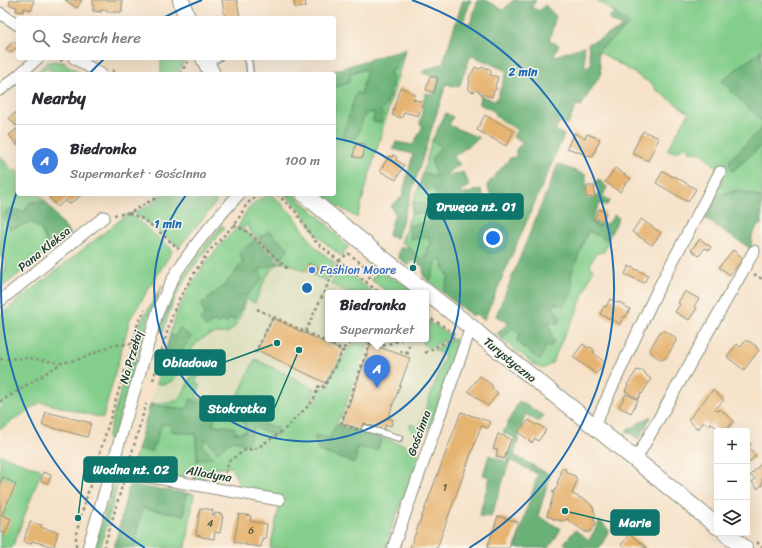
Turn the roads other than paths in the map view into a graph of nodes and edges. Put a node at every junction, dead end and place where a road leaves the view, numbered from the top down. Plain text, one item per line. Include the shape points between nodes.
1 (181, 0) edge
2 (0, 13) edge
3 (186, 16) edge
4 (16, 24) edge
5 (40, 60) edge
6 (248, 60) edge
7 (71, 61) edge
8 (23, 72) edge
9 (96, 72) edge
10 (250, 72) edge
11 (16, 77) edge
12 (0, 90) edge
13 (720, 172) dead end
14 (236, 196) edge
15 (306, 196) edge
16 (104, 217) road end
17 (754, 251) dead end
18 (418, 290) edge
19 (429, 300) edge
20 (0, 301) edge
21 (465, 332) junction
22 (594, 426) junction
23 (366, 428) road end
24 (399, 438) dead end
25 (636, 459) junction
26 (112, 470) junction
27 (279, 500) dead end
28 (714, 524) edge
29 (730, 536) edge
30 (88, 548) edge
31 (392, 548) edge
32 (744, 548) edge

1 - 3 main road
2 - 4 street
5 - 8 street
6 - 10 lane
7 - 9 street
11 - 12 street
13 - 22 street via 657,291
14 - 26 street, Na Przełaj via 190,253 169,286 157,314
15 - 18 main road, Turystyczna
16 - 20 street, Pana Kleksa
17 - 25 street
19 - 21 main road, Turystyczna
21 - 22 main road, Turystyczna via 482,337
21 - 31 street, Gościnna
22 - 25 main road, Turystyczna
23 - 24 lane
25 - 28 main road, Turystyczna
26 - 27 street, Alladyna
26 - 30 street, Na Przełaj
29 - 32 main road

